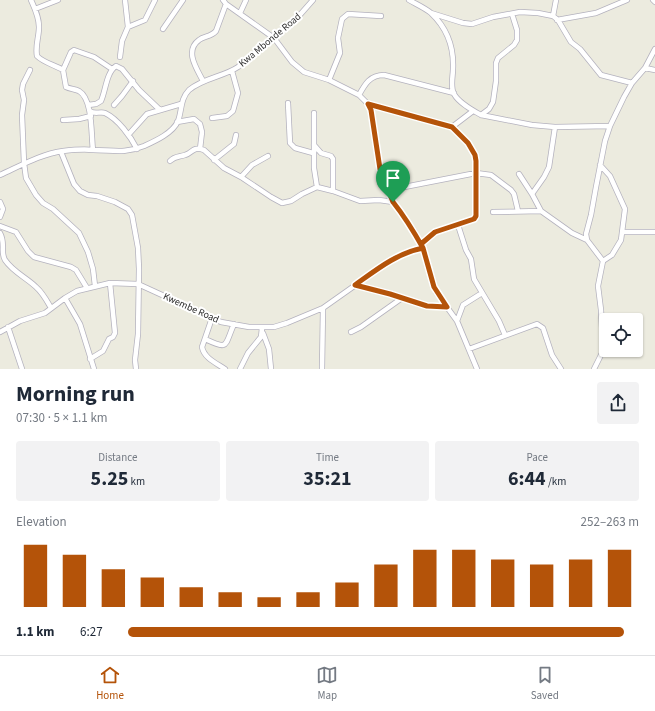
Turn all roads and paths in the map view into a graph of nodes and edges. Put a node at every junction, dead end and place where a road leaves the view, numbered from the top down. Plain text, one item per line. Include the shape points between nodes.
1 (31, 0) edge
2 (58, 0) edge
3 (125, 0) edge
4 (155, 0) edge
5 (183, 0) edge
6 (246, 0) edge
7 (313, 0) edge
8 (409, 0) edge
9 (556, 0) edge
10 (627, 0) edge
11 (225, 2) edge
12 (35, 9) junction
13 (240, 13) junction
14 (430, 13) junction
15 (512, 14) junction
16 (381, 16) dead end
17 (553, 16) junction
18 (557, 20) junction
19 (128, 27) junction
20 (163, 29) dead end
21 (274, 38) junction
22 (655, 49) edge
23 (120, 56) dead end
24 (645, 68) junction
25 (112, 69) junction
26 (30, 70) dead end
27 (63, 70) junction
28 (655, 70) edge
29 (232, 71) junction
30 (329, 80) junction
31 (133, 81) junction
32 (203, 81) junction
33 (632, 83) junction
34 (454, 93) junction
35 (358, 95) junction
36 (288, 103) dead end
37 (181, 104) junction
38 (368, 104) junction
39 (88, 105) junction
40 (114, 105) dead end
41 (160, 110) junction
42 (473, 111) junction
43 (90, 113) junction
44 (314, 113) dead end
45 (481, 115) junction
46 (212, 118) dead end
47 (63, 120) dead end
48 (177, 122) junction
49 (610, 126) junction
50 (452, 127) junction
51 (555, 127) junction
52 (129, 134) junction
53 (236, 135) dead end
54 (314, 145) junction
55 (137, 149) junction
56 (200, 149) junction
57 (93, 150) junction
58 (61, 152) junction
59 (314, 153) junction
60 (268, 156) dead end
61 (214, 160) junction
62 (170, 161) dead end
63 (24, 163) junction
64 (600, 165) junction
65 (476, 173) junction
66 (519, 174) dead end
67 (0, 175) edge
68 (241, 177) junction
69 (317, 187) junction
70 (389, 190) junction
71 (333, 191) junction
72 (532, 194) junction
73 (0, 202) edge
74 (393, 202) junction
75 (518, 211) junction
76 (541, 211) junction
77 (493, 212) dead end
78 (0, 217) edge
79 (458, 225) junction
80 (0, 226) edge
81 (623, 232) junction
82 (655, 232) edge
83 (0, 233) edge
84 (588, 240) junction
85 (422, 246) junction
86 (602, 261) junction
87 (110, 283) junction
88 (138, 284) junction
89 (355, 285) junction
90 (95, 286) junction
91 (87, 288) junction
92 (482, 293) junction
93 (65, 298) junction
94 (402, 298) junction
95 (447, 307) junction
96 (52, 308) junction
97 (323, 308) junction
98 (212, 318) junction
99 (456, 321) junction
100 (234, 324) junction
101 (8, 326) junction
102 (262, 330) junction
103 (0, 332) edge
104 (351, 332) dead end
105 (505, 335) junction
106 (204, 339) junction
107 (469, 349) junction
108 (90, 358) junction
109 (22, 369) edge
110 (94, 369) edge
111 (136, 369) edge
112 (225, 369) edge
113 (240, 369) edge
114 (271, 369) edge
115 (322, 369) edge
116 (477, 369) edge
117 (561, 369) edge
118 (594, 369) edge

1 - 12 street
2 - 12 street
3 - 19 street
4 - 19 street via 145,20
5 - 20 street
6 - 13 street
7 - 21 street, Kwa Mbonde Road
8 - 14 street
9 - 17 street
10 - 18 street via 596,13
11 - 13 street
11 - 32 street via 216,31 199,40 192,49 194,63
12 - 27 street via 39,27 37,56
13 - 21 street
14 - 15 street via 472,24
14 - 34 street via 443,28 452,47
15 - 17 street via 520,12
15 - 45 street via 517,40 498,58 493,102
16 - 30 street via 344,16 338,38 340,53
17 - 18 street
18 - 33 street via 571,42 601,75
19 - 23 street via 122,41
21 - 29 street, Kwa Mbonde Road
21 - 30 street via 297,67
22 - 24 street
24 - 28 street
24 - 33 street
25 - 27 street via 94,57 74,50
25 - 31 street via 119,66
25 - 39 street via 102,101
26 - 63 street via 22,90
27 - 39 street via 66,87 80,92
29 - 32 street, Kwa Mbonde Road
29 - 46 street via 238,93 233,111 227,116
30 - 35 street
31 - 40 street
31 - 41 street
32 - 37 street, Kwa Mbonde Road via 183,97
33 - 49 street
34 - 35 street via 378,75 365,83
34 - 42 street
35 - 38 street
36 - 59 street via 290,143 295,148
37 - 41 street
37 - 48 street, Kwa Mbonde Road
38 - 50 street
38 - 70 street via 380,169
39 - 43 street
41 - 52 street via 144,116
42 - 45 street
42 - 50 street
43 - 47 street via 79,119
43 - 52 street via 105,113
43 - 57 street
44 - 54 street
45 - 51 street
48 - 55 street via 167,133
48 - 56 street via 194,120 200,124
49 - 51 street
49 - 64 street
50 - 65 street via 472,149
51 - 72 street via 549,167
52 - 55 street
53 - 61 street via 234,144
54 - 59 street
54 - 71 street via 320,153 333,159
55 - 57 street via 120,152
56 - 61 street
56 - 62 street
57 - 58 street
58 - 63 street
58 - 88 street via 74,184 80,191 115,202 131,212 138,248
59 - 69 street
60 - 68 street via 252,165
61 - 68 street
63 - 67 street
63 - 90 street via 26,178 36,195 79,233 88,252
64 - 81 street via 610,176 625,209
64 - 84 street via 586,234
65 - 70 street
65 - 75 street via 491,175 511,190
65 - 79 street via 476,216
66 - 72 street
68 - 69 street via 282,203
69 - 71 street
70 - 74 street
71 - 74 street via 360,201
72 - 76 street
73 - 78 street via 3,209
74 - 85 street
75 - 76 street
75 - 77 street
76 - 84 street via 572,233
79 - 85 street via 435,232
79 - 92 street via 471,259 474,279
80 - 91 street via 16,232 34,256 76,270
81 - 82 street
81 - 86 street via 616,250
83 - 96 street via 4,241 4,258 23,278 36,286
84 - 86 street
85 - 89 street, Kwembe Road via 391,260
85 - 95 street via 434,287
86 - 118 street via 598,286 603,346
87 - 88 street, Kwembe Road
87 - 90 street, Kwembe Road
87 - 108 street via 113,337 103,351
88 - 98 street, Kwembe Road
88 - 111 street
89 - 94 street
89 - 97 street, Kwembe Road
90 - 91 street, Kwembe Road
91 - 93 street, Kwembe Road
92 - 99 street via 463,305
92 - 105 street
93 - 96 street, Kwembe Road
93 - 108 street via 80,324
94 - 95 street via 427,306
94 - 104 street
95 - 99 street
96 - 101 street, Kwembe Road
97 - 102 street, Kwembe Road
97 - 115 street
98 - 100 street, Kwembe Road
98 - 106 street
99 - 107 street
100 - 102 street, Kwembe Road
100 - 106 street via 223,346
101 - 103 street, Kwembe Road
101 - 109 street
102 - 113 street via 261,337 248,353
102 - 114 street via 269,348
105 - 107 street
105 - 117 street via 540,325 552,355
106 - 112 street via 204,354
107 - 116 street
108 - 110 street

